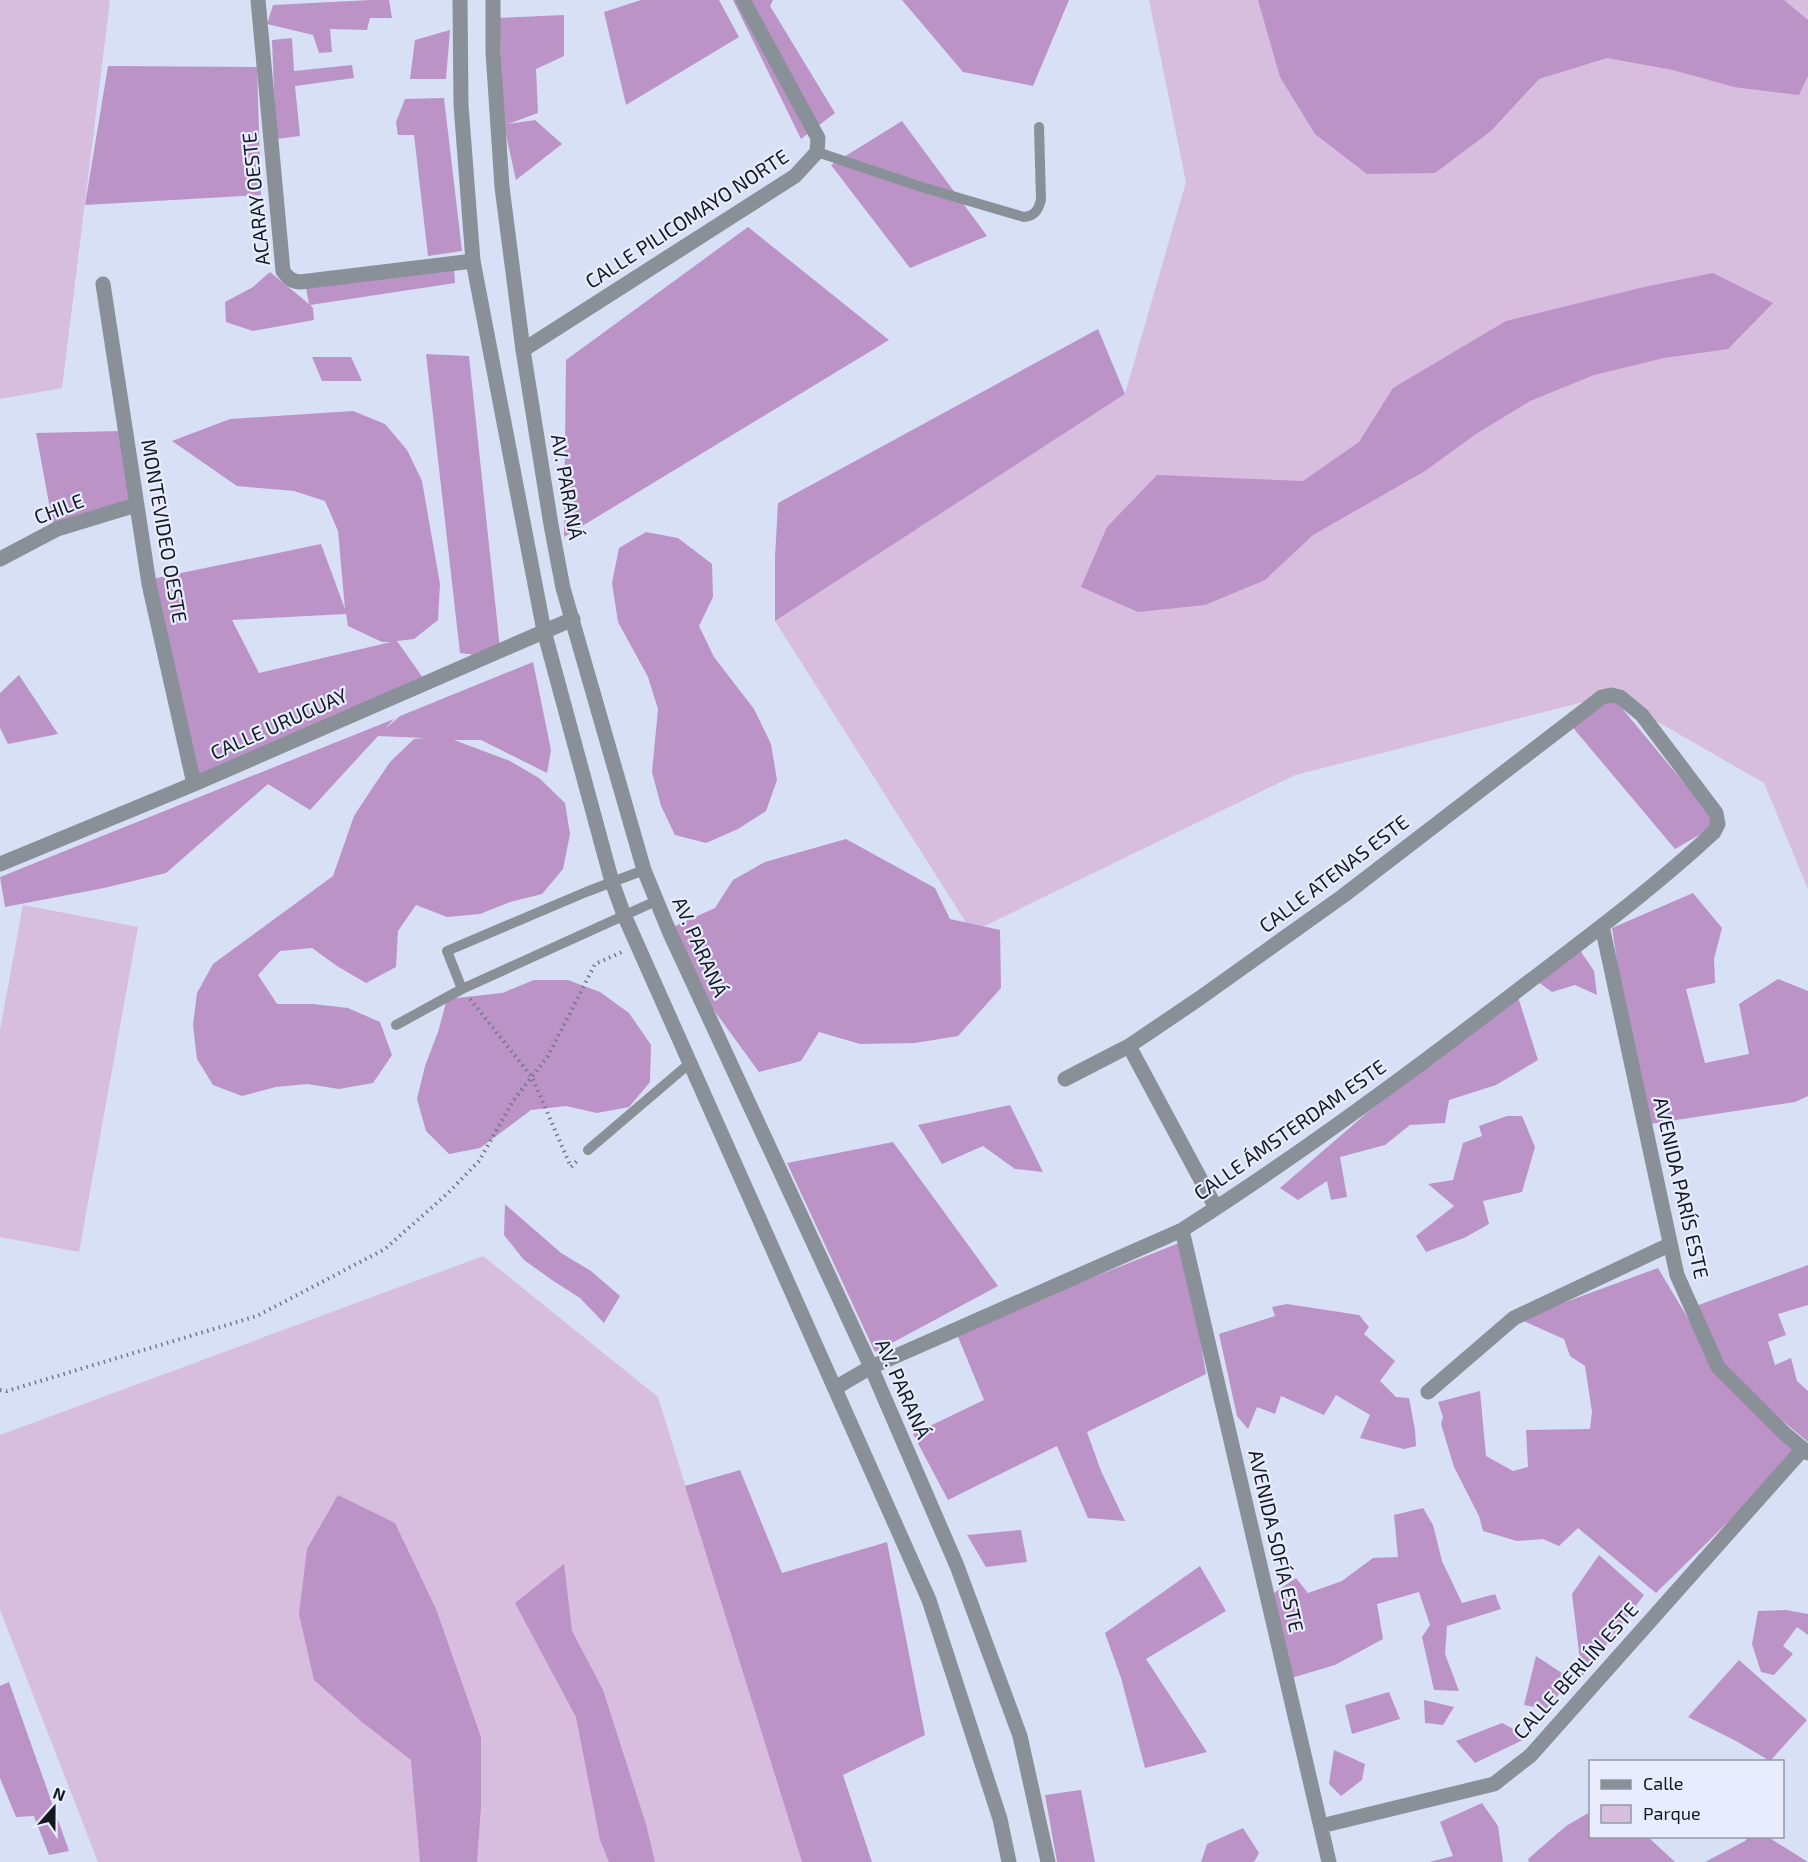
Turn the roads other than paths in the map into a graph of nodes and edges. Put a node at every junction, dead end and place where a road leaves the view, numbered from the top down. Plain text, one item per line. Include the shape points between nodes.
1 (258, 0) edge
2 (460, 0) edge
3 (493, 0) edge
4 (743, 0) edge
5 (1039, 127) dead end
6 (817, 152) junction
7 (473, 261) junction
8 (103, 284) dead end
9 (523, 350) junction
10 (136, 505) junction
11 (0, 559) edge
12 (573, 619) junction
13 (544, 631) junction
14 (1620, 697) joint
15 (194, 784) junction
16 (0, 864) edge
17 (644, 870) junction
18 (612, 882) junction
19 (656, 901) junction
20 (624, 915) junction
21 (1602, 926) junction
22 (462, 989) junction
23 (396, 1025) dead end
24 (1129, 1046) junction
25 (690, 1063) junction
26 (1065, 1079) dead end
27 (588, 1150) dead end
28 (1216, 1208) junction
29 (1182, 1230) junction
30 (1669, 1245) junction
31 (871, 1367) junction
32 (835, 1388) junction
33 (1428, 1392) dead end
34 (1805, 1451) edge
35 (1321, 1826) junction
36 (1009, 1862) edge
37 (1048, 1862) edge
38 (1329, 1862) edge

1 - 7 street, ACARAY OESTE via 286,275 300,282
2 - 7 street via 461,105
3 - 9 street, AV. PARANÁ via 502,187
4 - 6 street, CALLE PILICOMAYO NORTE via 818,138
5 - 6 lane via 1041,200 1036,211 1024,217
6 - 9 street, CALLE PILICOMAYO NORTE via 795,176
7 - 13 street
8 - 10 street, MONTEVIDEO OESTE
9 - 12 street, AV. PARANÁ via 550,525
10 - 11 street, CHILE via 57,529
10 - 15 street, MONTEVIDEO OESTE via 149,584
12 - 13 street, CALLE URUGUAY
12 - 17 street, AV. PARANÁ
13 - 15 street, CALLE URUGUAY
13 - 18 street
14 - 21 street, CALLE ÁMSTERDAM ESTE via 1642,715 1712,807 1718,824 1701,844
14 - 24 street, CALLE ATENAS ESTE via 1602,697 1343,896
15 - 16 street, CALLE URUGUAY
17 - 18 lane
17 - 19 street, AV. PARANÁ
18 - 20 street
18 - 22 lane via 447,951
19 - 20 lane
19 - 31 street, AV. PARANÁ
20 - 22 lane
20 - 25 street
21 - 28 street, CALLE ÁMSTERDAM ESTE via 1445,1046
21 - 30 street, AVENIDA PARÍS ESTE
22 - 23 lane
24 - 26 street, CALLE ATENAS ESTE
24 - 28 street
25 - 27 lane
25 - 32 street
28 - 29 street, CALLE ÁMSTERDAM ESTE
29 - 31 street, CALLE ÁMSTERDAM ESTE
29 - 35 street, AVENIDA SOFÍA ESTE
30 - 33 street via 1514,1318
30 - 34 street, AVENIDA PARÍS ESTE via 1677,1275 1718,1367
31 - 32 street, CALLE ÁMSTERDAM ESTE
31 - 37 street, AV. PARANÁ via 957,1566 1020,1736
32 - 36 street via 929,1600 1000,1819
34 - 35 street, CALLE BERLÍN ESTE via 1531,1755 1494,1784
35 - 38 street, AVENIDA SOFÍA ESTE

